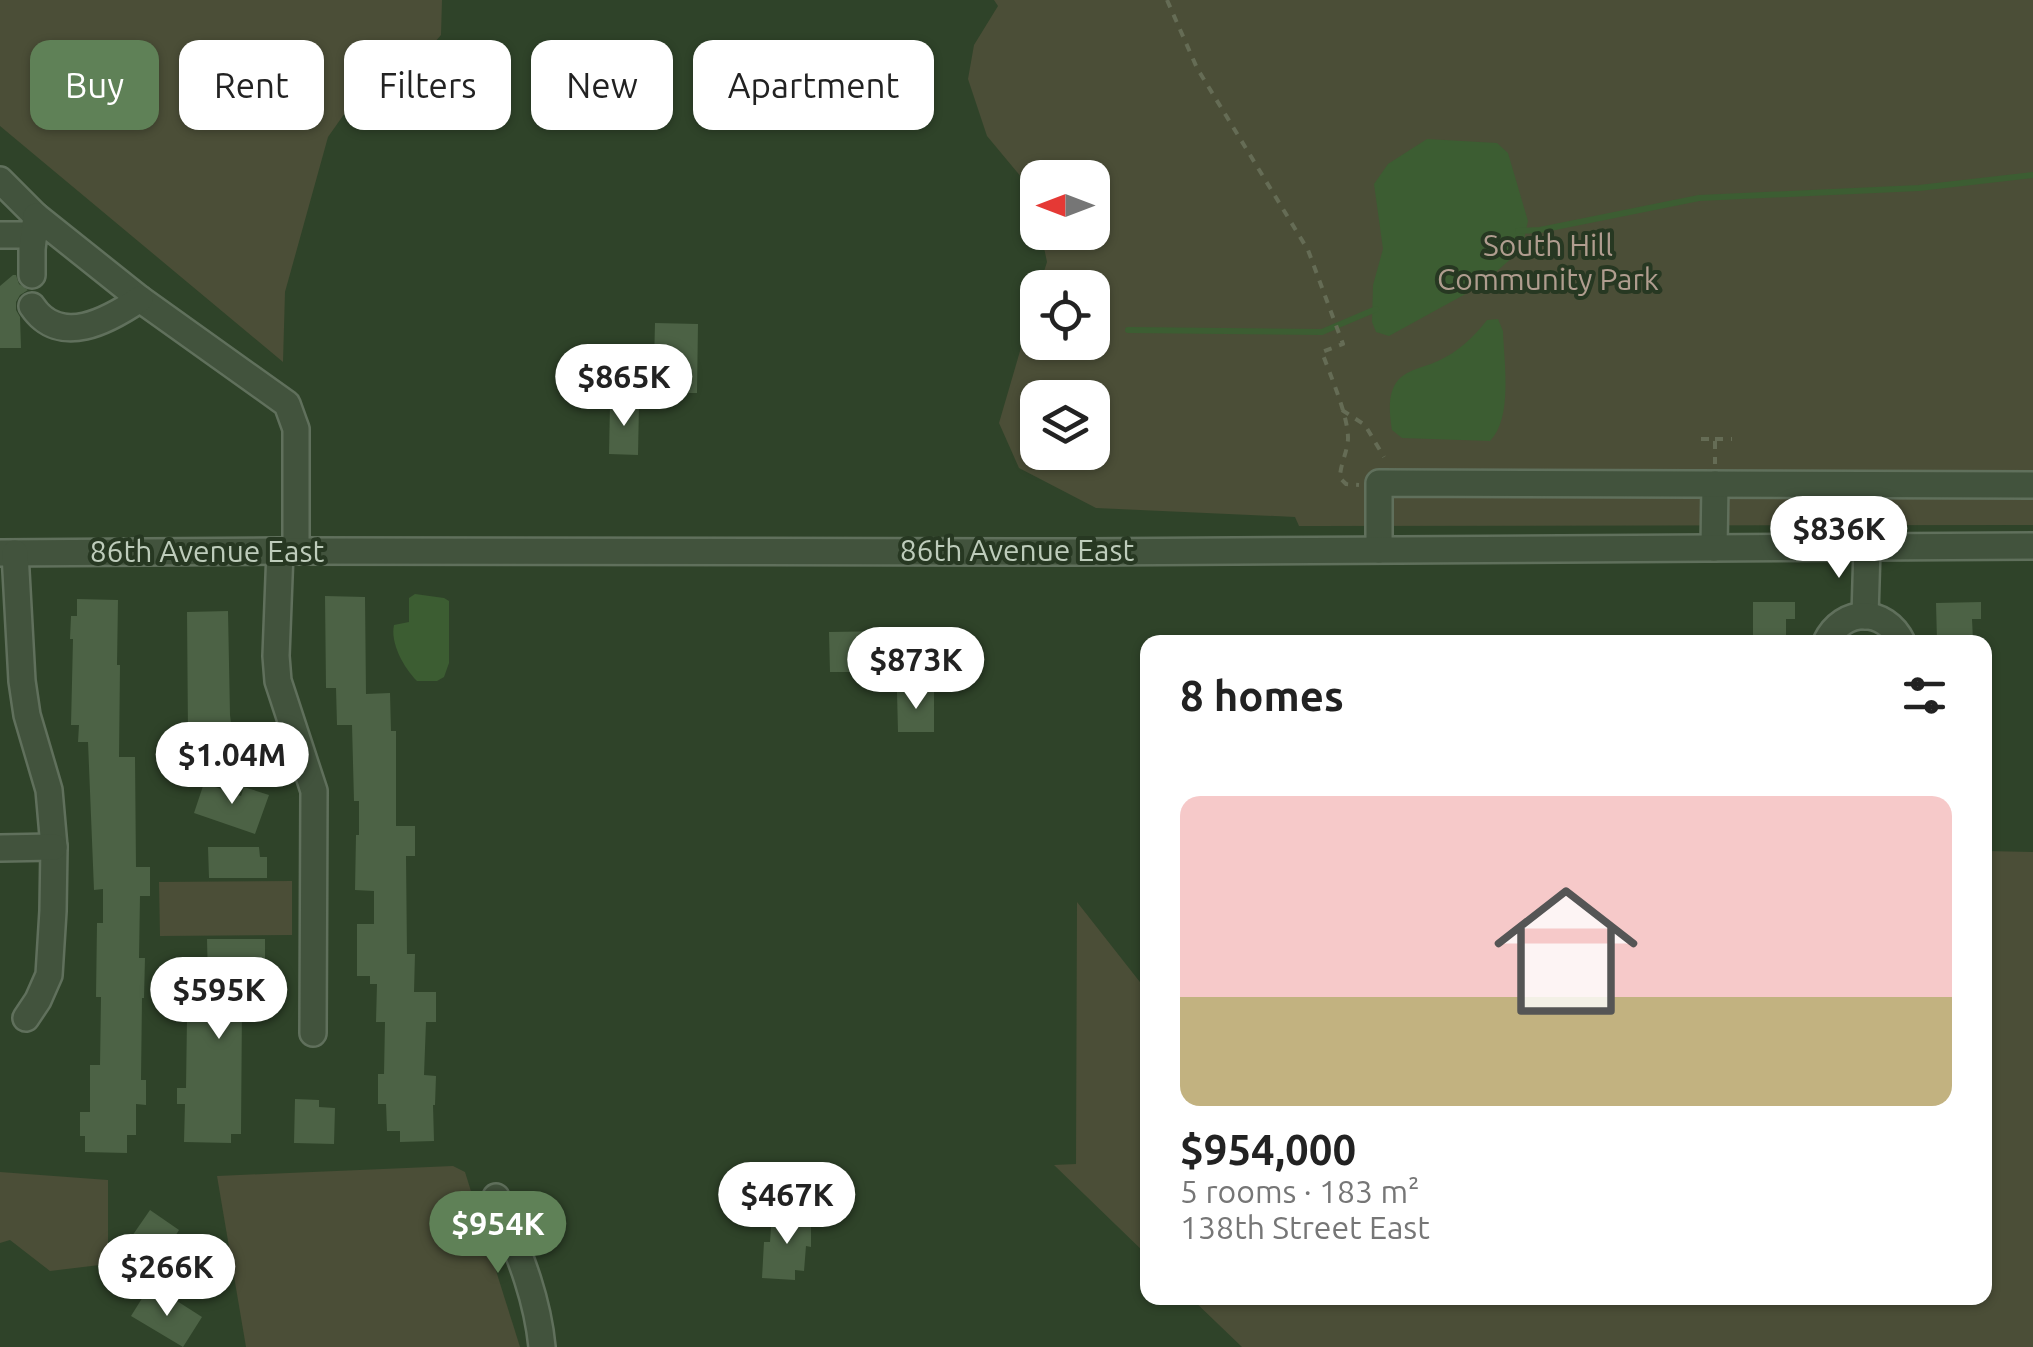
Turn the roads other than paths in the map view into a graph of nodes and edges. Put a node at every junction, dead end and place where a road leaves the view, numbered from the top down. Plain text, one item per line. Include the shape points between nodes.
1 (0, 180) edge
2 (35, 225) junction
3 (0, 235) edge
4 (32, 275) dead end
5 (140, 299) junction
6 (32, 306) dead end
7 (1715, 484) junction
8 (2033, 485) edge
9 (2033, 546) edge
10 (1714, 548) junction
11 (1867, 548) junction
12 (1379, 550) junction
13 (288, 551) junction
14 (8, 553) edge
15 (1865, 616) junction
16 (1831, 635) edge
17 (1897, 635) edge
18 (54, 847) junction
19 (0, 848) edge
20 (26, 1018) dead end
21 (313, 1033) dead end
22 (496, 1197) dead end
23 (542, 1347) edge

1 - 2 street
2 - 3 street
2 - 4 street
2 - 5 street
5 - 6 street via 104,321 66,328 49,324
5 - 13 street via 287,404 296,430
7 - 8 street
7 - 10 street
7 - 12 street via 1379,483
9 - 11 street, 86th Avenue East
10 - 11 street, 86th Avenue East
10 - 12 street, 86th Avenue East
11 - 15 street
12 - 13 street, 86th Avenue East
13 - 14 street, 86th Avenue East
13 - 21 street via 276,656 314,792
14 - 18 street via 27,715 49,790
15 - 16 street via 1842,623
15 - 17 street via 1889,624
18 - 19 street
18 - 20 street via 49,975
22 - 23 street via 529,1278

